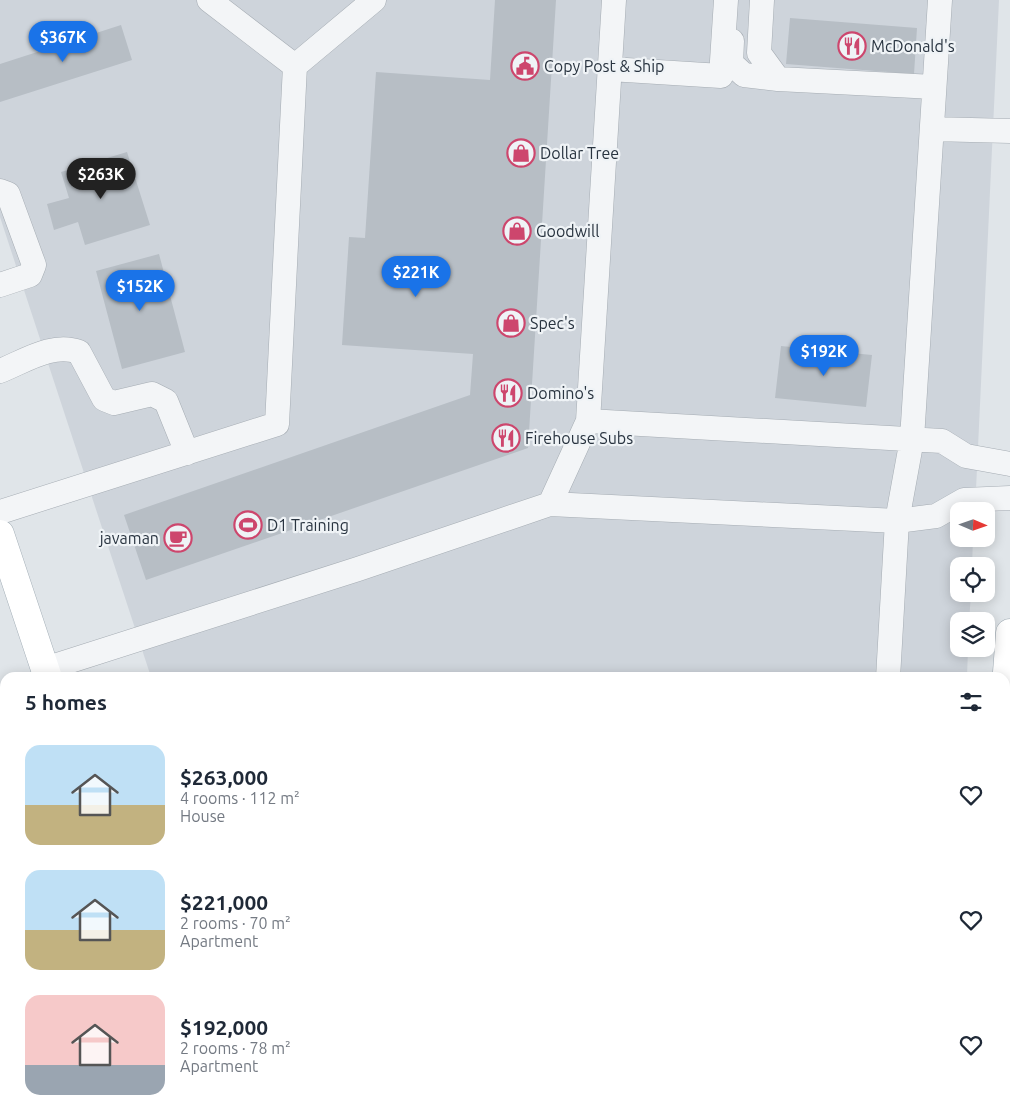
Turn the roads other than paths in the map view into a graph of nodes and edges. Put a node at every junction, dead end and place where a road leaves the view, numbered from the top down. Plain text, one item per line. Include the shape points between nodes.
1 (209, 0) edge
2 (374, 0) edge
3 (614, 0) edge
4 (726, 0) edge
5 (742, 0) edge
6 (762, 0) edge
7 (940, 0) edge
8 (295, 66) junction
9 (610, 69) junction
10 (778, 79) junction
11 (934, 87) junction
12 (932, 129) junction
13 (1010, 131) edge
14 (2, 191) edge
15 (0, 286) edge
16 (0, 371) edge
17 (588, 421) junction
18 (912, 439) junction
19 (187, 453) junction
20 (1010, 464) edge
21 (1010, 498) edge
22 (550, 504) junction
23 (0, 512) edge
24 (897, 522) junction
25 (0, 534) edge
26 (1010, 633) edge
27 (46, 672) edge
28 (49, 672) edge
29 (888, 672) edge
30 (1007, 672) edge

1 - 8 lane
2 - 8 lane
3 - 9 lane
4 - 9 lane via 721,76
5 - 10 lane via 734,6 731,63 744,75
6 - 10 lane via 759,53
7 - 11 lane
8 - 19 lane via 277,424
9 - 17 lane
10 - 11 lane
11 - 12 lane
12 - 13 lane
12 - 18 lane
14 - 15 lane via 8,194 34,270 30,275
16 - 19 lane via 56,349 68,348 79,352 104,399 114,403 152,394 166,401
17 - 18 lane
17 - 22 lane
18 - 20 lane via 942,441 966,456
18 - 24 lane
19 - 23 lane
21 - 24 lane via 964,500 936,516
22 - 24 lane
22 - 28 lane
24 - 29 lane
25 - 27 main road
26 - 30 main road

